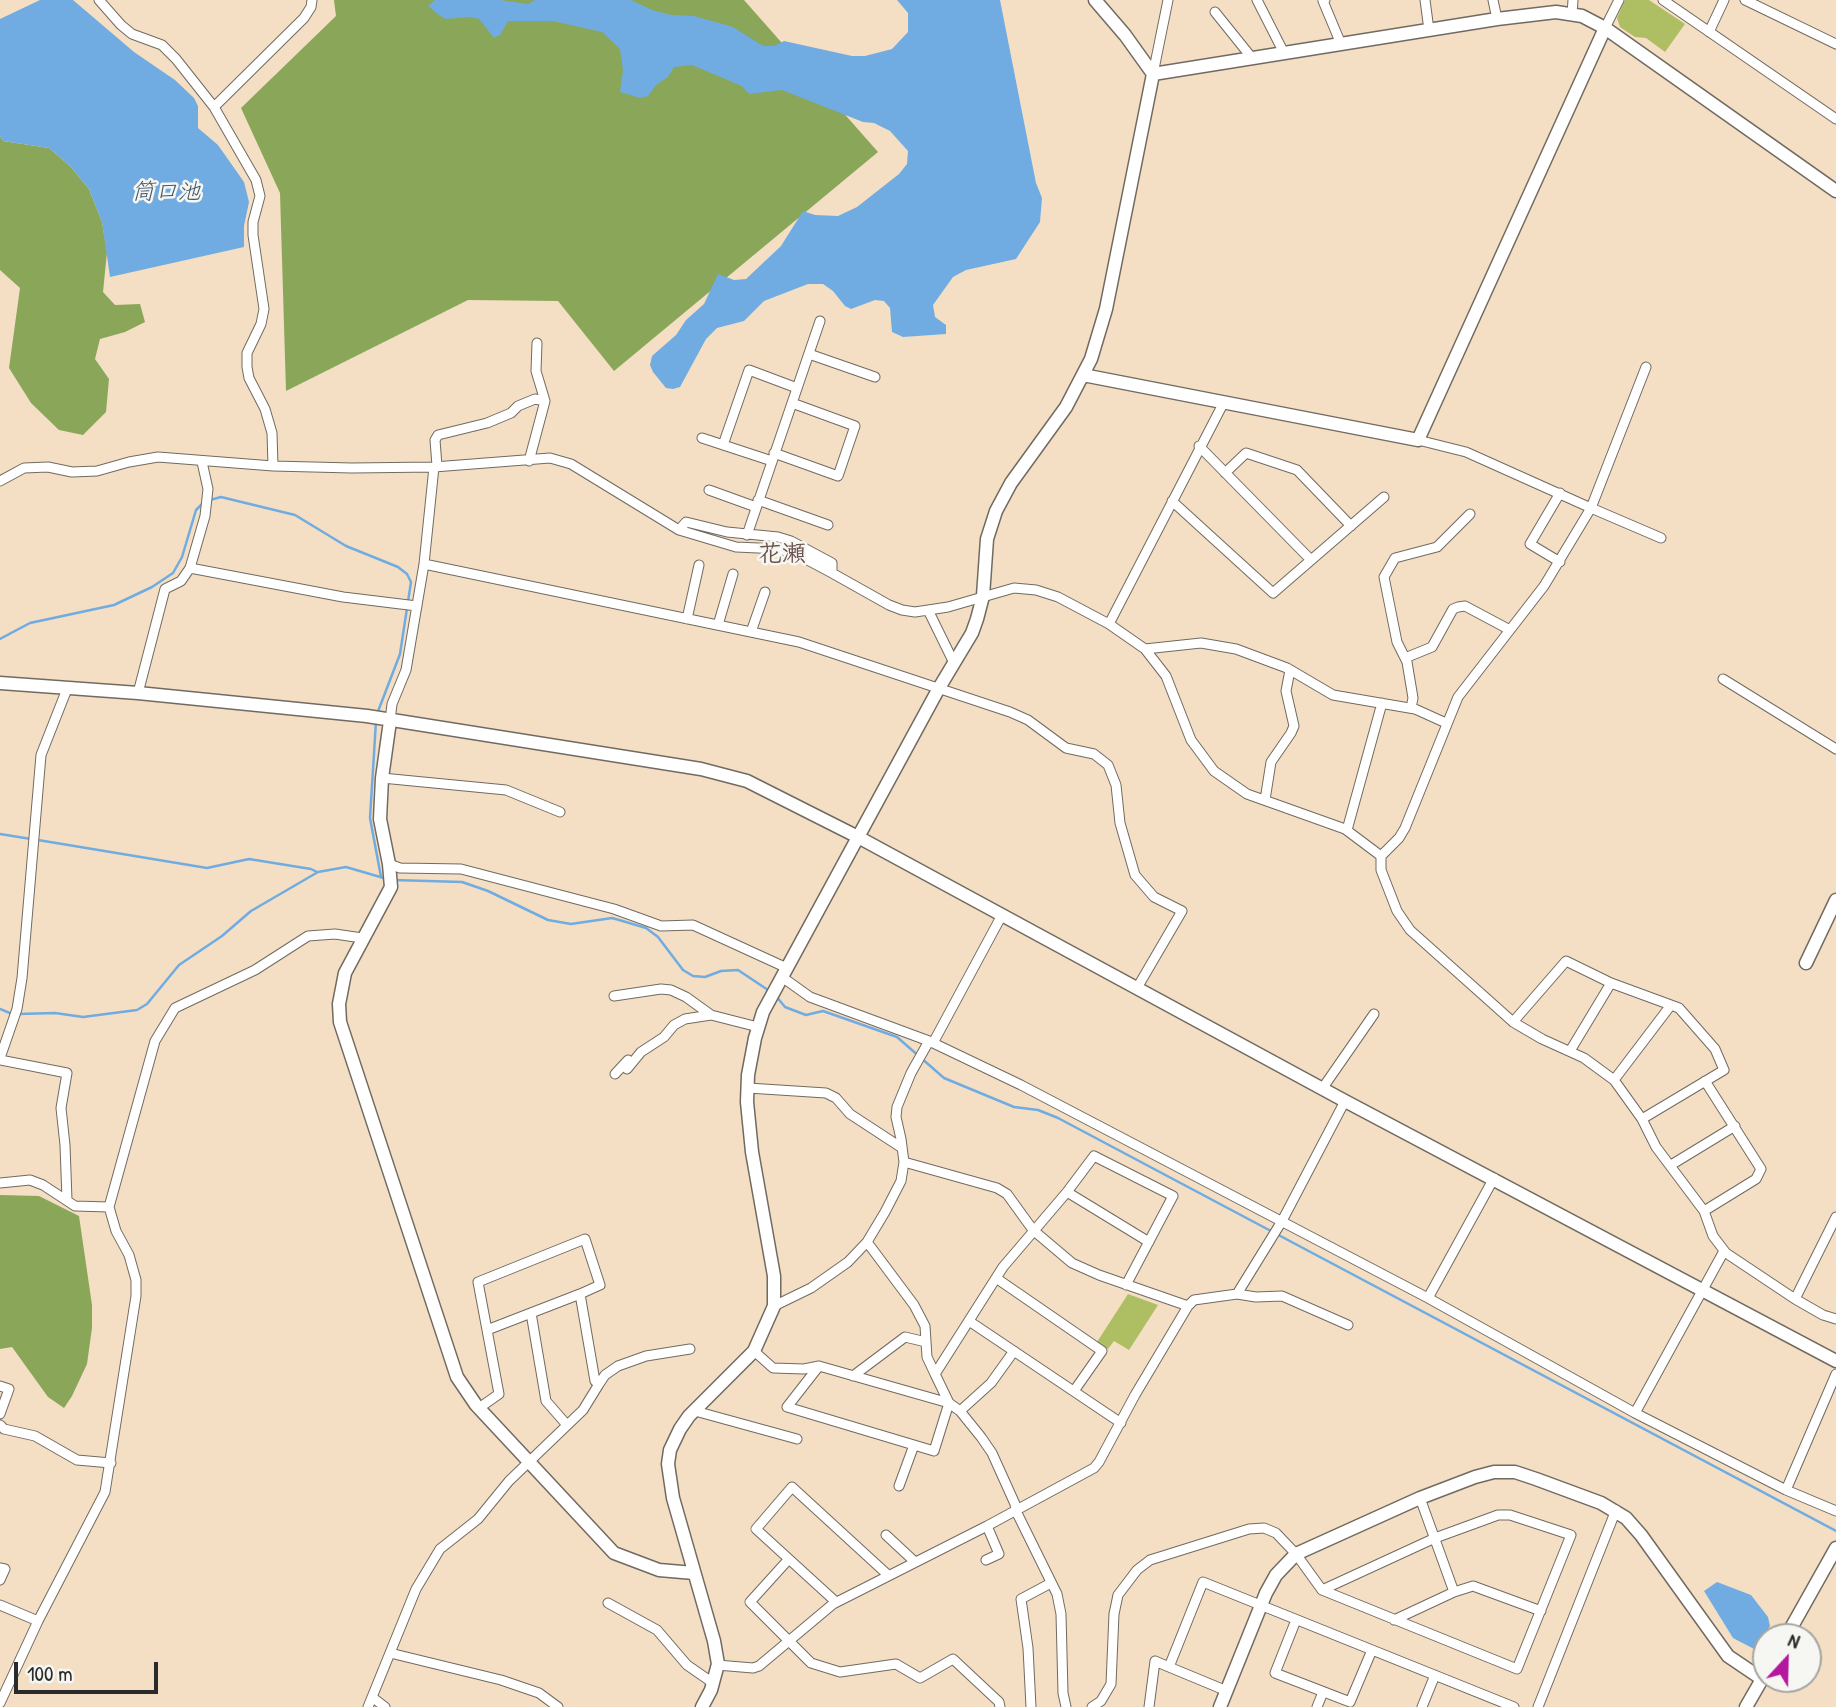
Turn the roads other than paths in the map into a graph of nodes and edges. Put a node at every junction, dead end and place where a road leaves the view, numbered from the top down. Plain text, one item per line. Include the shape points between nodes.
1 (100, 0) edge
2 (312, 0) edge
3 (1095, 0) edge
4 (1168, 0) edge
5 (1257, 0) edge
6 (1323, 0) edge
7 (1425, 0) edge
8 (1493, 0) edge
9 (1573, 0) edge
10 (1619, 0) edge
11 (1663, 0) edge
12 (1724, 0) edge
13 (1745, 0) edge
14 (1215, 12) dead end
15 (1572, 14) junction
16 (1497, 19) junction
17 (1605, 28) junction
18 (1429, 30) junction
19 (1709, 32) junction
20 (1341, 44) junction
21 (1836, 44) edge
22 (1284, 53) junction
23 (1252, 58) junction
24 (1153, 74) junction
25 (214, 107) junction
26 (1836, 119) edge
27 (1836, 191) edge
28 (820, 321) dead end
29 (537, 343) dead end
30 (809, 354) junction
31 (1646, 368) dead end
32 (1083, 375) junction
33 (875, 377) dead end
34 (797, 388) junction
35 (545, 401) junction
36 (1224, 402) junction
37 (792, 404) junction
38 (702, 438) dead end
39 (1418, 440) junction
40 (723, 445) junction
41 (1199, 446) junction
42 (773, 457) junction
43 (202, 461) junction
44 (529, 461) junction
45 (273, 466) junction
46 (435, 467) junction
47 (1225, 473) junction
48 (0, 481) edge
49 (709, 490) dead end
50 (1560, 493) junction
51 (1384, 497) dead end
52 (1172, 501) junction
53 (757, 504) junction
54 (1591, 508) junction
55 (1471, 514) dead end
56 (828, 525) dead end
57 (1351, 526) junction
58 (679, 530) junction
59 (747, 535) junction
60 (1661, 538) dead end
61 (1311, 561) junction
62 (1560, 562) junction
63 (424, 565) junction
64 (699, 565) dead end
65 (190, 568) junction
66 (832, 573) junction
67 (733, 574) dead end
68 (765, 592) dead end
69 (983, 596) junction
70 (417, 606) junction
71 (928, 610) junction
72 (687, 619) junction
73 (1109, 624) junction
74 (718, 625) junction
75 (1510, 630) junction
76 (751, 632) junction
77 (1145, 649) junction
78 (1405, 658) junction
79 (954, 663) junction
80 (1290, 670) junction
81 (1723, 679) dead end
82 (0, 683) edge
83 (939, 688) junction
84 (67, 689) junction
85 (138, 694) junction
86 (1382, 703) junction
87 (1410, 708) junction
88 (387, 720) junction
89 (1446, 723) junction
90 (1836, 749) edge
91 (382, 778) junction
92 (1265, 800) junction
93 (560, 812) dead end
94 (1348, 830) junction
95 (858, 837) junction
96 (1381, 856) junction
97 (390, 876) junction
98 (1836, 900) edge
99 (1002, 915) junction
100 (362, 938) junction
101 (1806, 963) dead end
102 (779, 983) junction
103 (1611, 983) junction
104 (1137, 988) junction
105 (614, 996) dead end
106 (1671, 1005) junction
107 (1374, 1014) dead end
108 (711, 1015) junction
109 (1513, 1022) junction
110 (758, 1027) junction
111 (931, 1042) junction
112 (1570, 1051) junction
113 (641, 1052) junction
114 (0, 1059) edge
115 (628, 1069) dead end
116 (615, 1074) dead end
117 (1614, 1080) junction
118 (1706, 1081) junction
119 (748, 1088) junction
120 (1322, 1089) junction
121 (1345, 1101) junction
122 (1642, 1119) junction
123 (1735, 1126) junction
124 (902, 1148) junction
125 (904, 1162) junction
126 (1671, 1165) junction
127 (1494, 1178) junction
128 (0, 1183) edge
129 (1067, 1192) junction
130 (66, 1200) junction
131 (109, 1207) junction
132 (1704, 1212) junction
133 (1836, 1217) edge
134 (1280, 1224) junction
135 (1033, 1230) junction
136 (867, 1242) junction
137 (1149, 1242) junction
138 (1724, 1251) junction
139 (996, 1278) junction
140 (1126, 1285) junction
141 (1703, 1289) junction
142 (580, 1294) junction
143 (1237, 1294) junction
144 (1428, 1298) junction
145 (1795, 1299) junction
146 (774, 1306) junction
147 (1188, 1306) junction
148 (531, 1313) junction
149 (1836, 1319) edge
150 (969, 1321) junction
151 (1348, 1325) dead end
152 (487, 1329) junction
153 (926, 1342) junction
154 (691, 1349) dead end
155 (754, 1351) junction
156 (1014, 1351) junction
157 (1836, 1361) edge
158 (819, 1366) junction
159 (935, 1374) junction
160 (1836, 1374) edge
161 (853, 1376) junction
162 (599, 1384) junction
163 (0, 1386) edge
164 (1074, 1391) junction
165 (949, 1404) junction
166 (479, 1408) junction
167 (695, 1411) junction
168 (960, 1411) junction
169 (1635, 1412) junction
170 (0, 1414) edge
171 (1121, 1423) junction
172 (567, 1425) junction
173 (1, 1430) edge
174 (797, 1439) dead end
175 (914, 1445) junction
176 (527, 1462) junction
177 (111, 1463) junction
178 (899, 1486) dead end
179 (1786, 1490) junction
180 (1420, 1498) junction
181 (1616, 1510) junction
182 (1016, 1511) junction
183 (1836, 1511) edge
184 (987, 1526) junction
185 (886, 1535) dead end
186 (1435, 1538) junction
187 (1836, 1548) edge
188 (1296, 1554) junction
189 (788, 1560) junction
190 (986, 1560) dead end
191 (915, 1562) junction
192 (0, 1568) edge
193 (694, 1573) junction
194 (888, 1575) junction
195 (0, 1580) edge
196 (1051, 1583) junction
197 (1322, 1590) junction
198 (1454, 1592) junction
199 (836, 1602) junction
200 (608, 1603) dead end
201 (0, 1605) edge
202 (1261, 1606) junction
203 (1541, 1611) junction
204 (38, 1620) junction
205 (1296, 1620) junction
206 (1394, 1620) junction
207 (1794, 1623) edge
208 (790, 1640) junction
209 (1372, 1650) junction
210 (390, 1653) junction
211 (717, 1665) junction
212 (1169, 1667) junction
213 (1752, 1669) edge
214 (1435, 1675) junction
215 (713, 1683) junction
216 (1227, 1691) junction
217 (1323, 1692) junction
218 (372, 1698) junction
219 (0, 1703) edge
220 (368, 1707) edge
221 (385, 1707) edge
222 (558, 1707) edge
223 (702, 1707) edge
224 (1000, 1707) edge
225 (1031, 1707) edge
226 (1066, 1707) edge
227 (1092, 1707) edge
228 (1149, 1707) edge
229 (1220, 1707) edge
230 (1317, 1707) edge
231 (1422, 1707) edge
232 (1514, 1707) edge
233 (1538, 1707) edge

1 - 25 street via 132,34 162,45
2 - 25 street via 304,18
3 - 24 street
4 - 24 street
5 - 22 street
6 - 20 street
7 - 18 street
8 - 16 street
9 - 15 street
10 - 17 street
11 - 19 street
12 - 19 street
13 - 21 street
14 - 23 street
15 - 16 street
15 - 17 street
16 - 18 street
17 - 27 street
17 - 39 street
18 - 20 street
19 - 26 street
20 - 22 street
22 - 23 street
23 - 24 street
24 - 32 street via 1106,309
25 - 45 street via 256,180 260,196 253,235 264,309 247,353 247,367 272,433
28 - 30 street
29 - 35 street via 536,371
30 - 33 street
30 - 34 street
31 - 54 street
32 - 36 street
32 - 69 street via 996,512 987,539
34 - 37 street
34 - 40 street via 749,370
35 - 44 street
35 - 46 street via 535,399 474,428 438,435
36 - 39 street
36 - 41 street
37 - 42 street
37 - 42 street via 855,426 847,451 838,476
38 - 40 street
39 - 50 street via 1466,452
40 - 42 street
41 - 47 street
41 - 52 street
42 - 53 street
43 - 45 street
43 - 48 street via 158,457 72,472 24,468
43 - 65 street via 208,489 205,516
44 - 46 street
44 - 58 street via 550,458 571,464
45 - 46 street
46 - 63 street
47 - 57 street via 1246,453 1297,470
47 - 61 street
49 - 53 street
50 - 54 street
50 - 62 street via 1530,544
51 - 57 street
52 - 61 street via 1273,593
52 - 73 street
53 - 56 street
53 - 59 street
54 - 60 street
54 - 62 street
55 - 78 street via 1437,547 1395,558 1384,578 1397,642
57 - 61 street
58 - 59 street via 687,522
58 - 66 street via 736,547 780,549
59 - 66 street via 791,541 832,563
62 - 75 street
63 - 70 street
63 - 72 street
64 - 72 street
65 - 70 street
65 - 85 street via 181,582 165,589
66 - 71 street via 889,605 915,612
67 - 74 street
68 - 76 street
69 - 71 street
69 - 73 street via 1014,587 1036,590
69 - 79 street via 978,619
70 - 88 street via 406,670
71 - 79 street
72 - 74 street
73 - 77 street
74 - 76 street
75 - 78 street via 1465,606 1458,607 1432,647
75 - 89 street via 1458,697
76 - 83 street via 799,642
77 - 80 street via 1201,643 1236,649
77 - 92 street via 1166,676 1191,740 1214,771 1247,794
78 - 87 street via 1413,698
79 - 83 street
80 - 86 street via 1332,695
80 - 92 street via 1286,691 1294,726 1271,762
81 - 90 street
82 - 84 street
83 - 95 street
83 - 104 street via 1028,720 1066,748 1094,754 1108,765 1135,875 1154,897 1182,911
84 - 85 street
84 - 114 street via 41,755 22,978
85 - 88 street
86 - 87 street
86 - 94 street
87 - 89 street
88 - 91 street
88 - 95 street via 724,774 777,794
89 - 96 street via 1405,828
91 - 93 street via 506,790
91 - 97 street via 380,819
92 - 94 street
94 - 96 street
95 - 99 street
95 - 102 street
96 - 109 street via 1388,891 1410,930
97 - 100 street
97 - 102 street via 400,868 461,869 661,926 693,925
98 - 101 street
99 - 104 street
99 - 111 street
100 - 131 street via 308,936 254,970 175,1008 155,1041
100 - 166 street via 345,973 340,1022 457,1377
102 - 110 street
102 - 111 street
103 - 106 street
103 - 109 street via 1566,961
103 - 112 street
104 - 120 street
105 - 108 street via 671,990
106 - 117 street
106 - 118 street via 1679,1008 1714,1049 1724,1070
107 - 120 street
108 - 110 street
108 - 113 street via 674,1025
109 - 112 street
110 - 119 street
111 - 124 street via 897,1107
111 - 134 street
112 - 117 street
113 - 115 street
113 - 116 street
114 - 130 street via 67,1073 61,1108
117 - 122 street
118 - 122 street
118 - 123 street
119 - 124 street via 826,1093
119 - 146 street via 752,1152 774,1276
120 - 121 street
121 - 127 street
121 - 134 street
122 - 126 street
123 - 126 street
123 - 132 street via 1761,1169 1756,1179
124 - 125 street
125 - 135 street via 1007,1194
125 - 136 street via 895,1194
126 - 132 street
127 - 141 street
127 - 144 street
128 - 130 street via 30,1180
129 - 135 street
129 - 137 street
129 - 137 street via 1094,1156 1173,1196
130 - 131 street via 75,1206
131 - 177 street via 136,1280
132 - 138 street
133 - 145 street
134 - 143 street
134 - 144 street
135 - 139 street
135 - 140 street via 1072,1263
136 - 146 street via 830,1277
136 - 153 street via 914,1305 925,1326
137 - 140 street
138 - 141 street
138 - 145 street
139 - 150 street
139 - 164 street via 1102,1351
140 - 147 street
141 - 157 street
141 - 169 street
142 - 148 street
142 - 152 street via 600,1285 585,1239 478,1282
142 - 162 street
143 - 147 street via 1194,1300
143 - 151 street via 1282,1296
144 - 169 street
145 - 149 street
146 - 155 street
147 - 171 street
148 - 152 street
148 - 172 street via 546,1401
150 - 156 street
150 - 159 street
152 - 166 street via 499,1394
153 - 159 street
153 - 161 street via 905,1337
154 - 162 street via 618,1366
155 - 158 street via 773,1367
155 - 167 street
156 - 164 street
156 - 168 street via 991,1383
158 - 161 street
158 - 175 street via 787,1407
159 - 165 street
160 - 179 street
161 - 165 street
162 - 172 street
163 - 170 street via 9,1389
164 - 171 street
165 - 168 street
165 - 175 street via 934,1451
166 - 176 street
167 - 174 street
167 - 193 street via 680,1429 668,1464
168 - 182 street via 992,1453
169 - 179 street
171 - 182 street via 1094,1468
172 - 176 street
173 - 177 street via 35,1436 77,1460
175 - 178 street
176 - 193 street via 614,1553 659,1570
176 - 210 street via 478,1519 440,1549 416,1589
177 - 204 street via 105,1492
179 - 183 street
180 - 181 street via 1475,1477 1515,1472
180 - 186 street
180 - 188 street
181 - 213 street via 1641,1535 1728,1656
181 - 233 street
182 - 184 street
182 - 196 street
184 - 190 street via 999,1554
184 - 191 street
185 - 191 street
186 - 197 street
186 - 198 street
186 - 203 street via 1498,1515 1571,1535
187 - 207 street
188 - 197 street
188 - 202 street via 1276,1575
188 - 227 street via 1276,1533 1264,1528 1150,1560 1118,1595 1111,1684
189 - 194 street via 756,1529 792,1487
189 - 199 street
189 - 208 street via 750,1602
191 - 194 street
192 - 195 street via 5,1569
193 - 211 street
194 - 199 street
196 - 225 street via 1021,1599
196 - 226 street via 1061,1614
197 - 206 street
198 - 203 street via 1473,1586
198 - 206 street
199 - 208 street
200 - 215 street via 657,1630 687,1665
201 - 204 street
202 - 205 street
202 - 212 street via 1203,1582
202 - 216 street
203 - 206 street via 1517,1669
204 - 219 street
205 - 209 street
205 - 217 street via 1275,1673
208 - 211 street via 759,1666
208 - 224 street via 811,1663 839,1672 896,1664 920,1678 953,1659
209 - 214 street
209 - 217 street via 1350,1702
210 - 218 street
210 - 222 street via 501,1680 539,1693
211 - 215 street
212 - 216 street
212 - 228 street via 1155,1661
214 - 231 street
214 - 232 street
215 - 223 street
216 - 229 street
217 - 230 street
218 - 220 street
218 - 221 street

